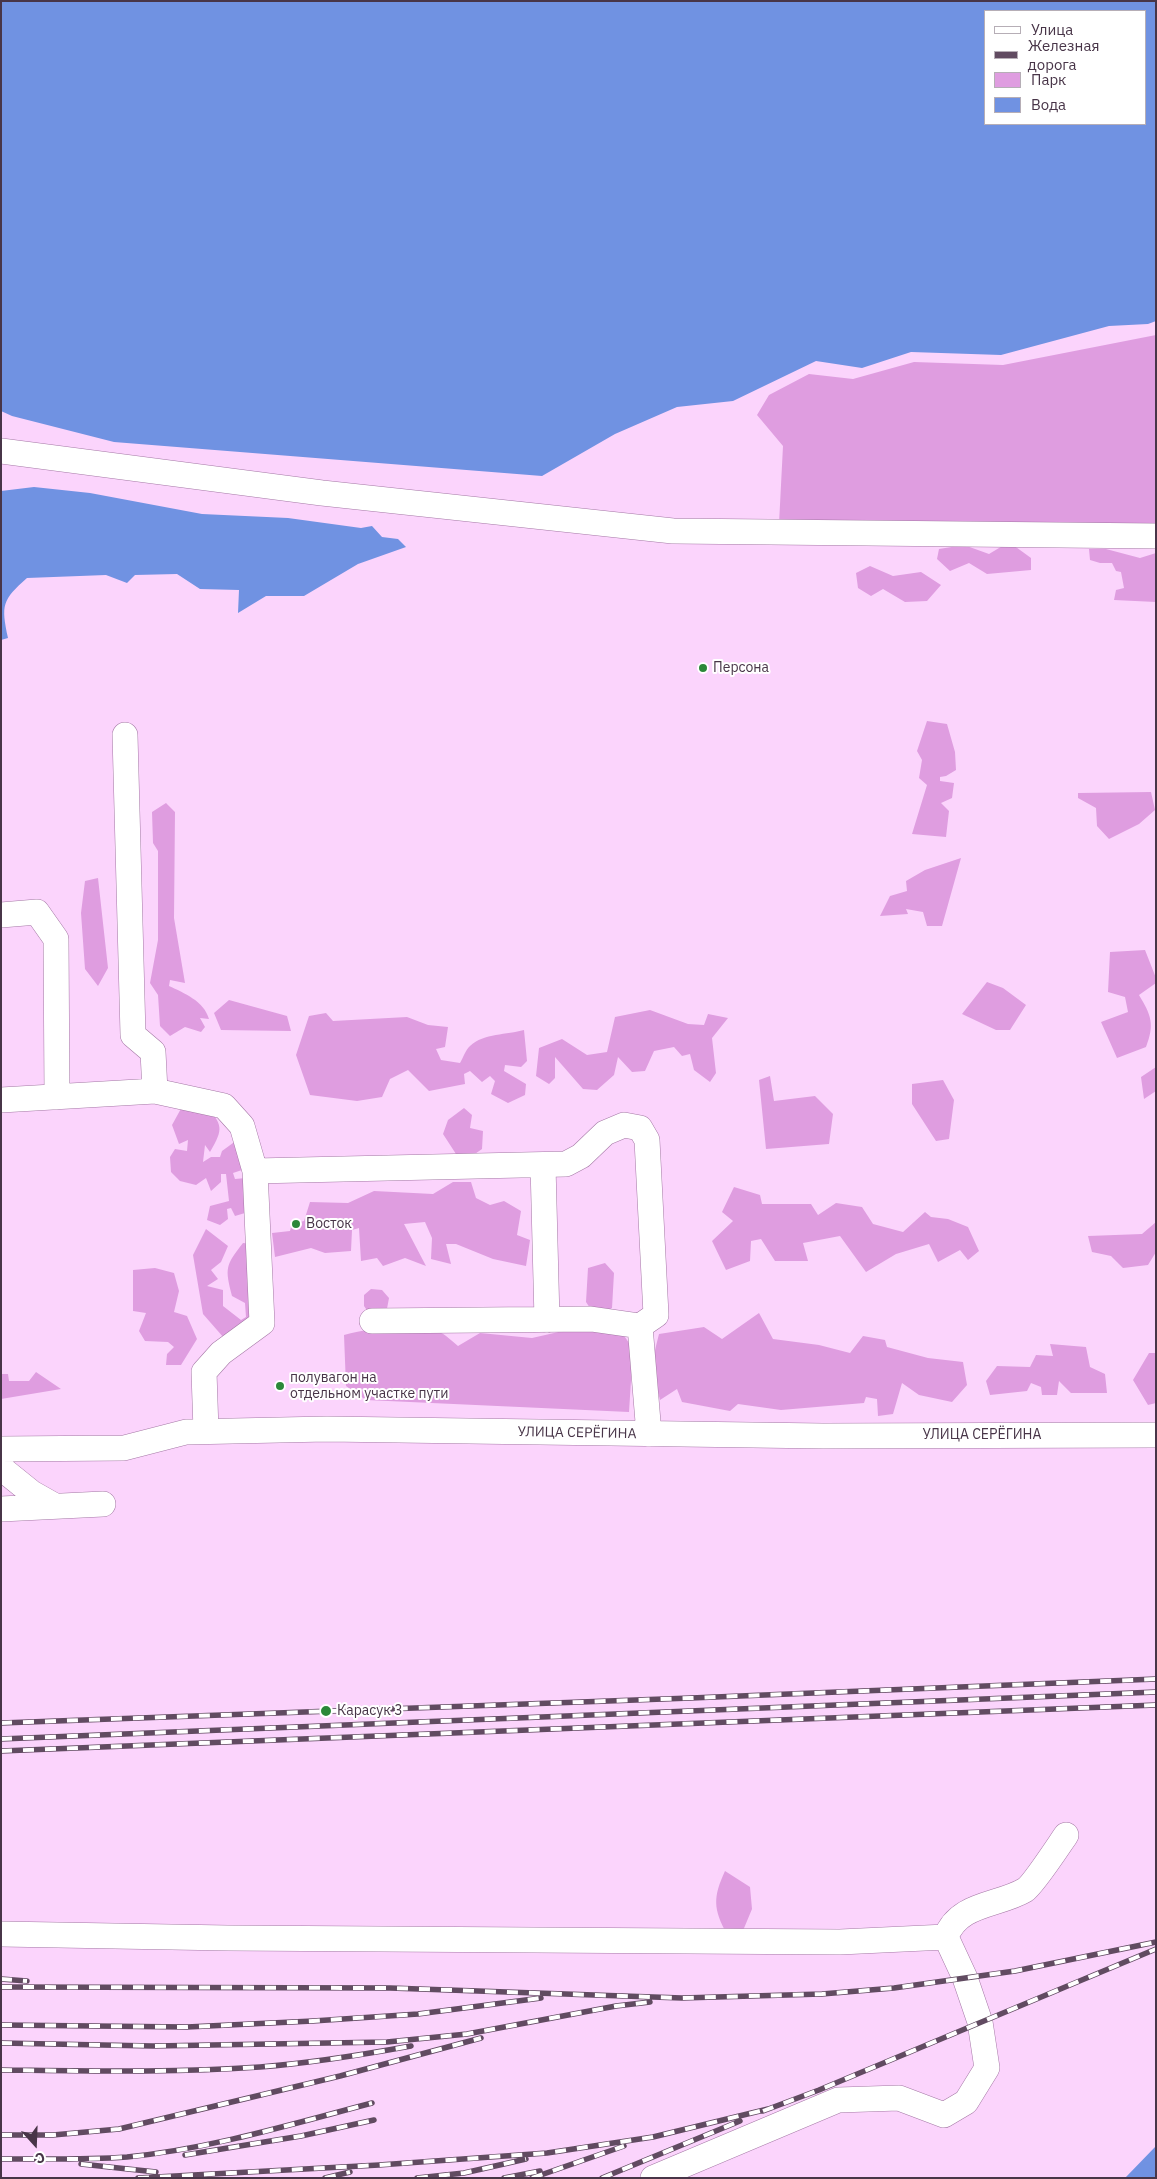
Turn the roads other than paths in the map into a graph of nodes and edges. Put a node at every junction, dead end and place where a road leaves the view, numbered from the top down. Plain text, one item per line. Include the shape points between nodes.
1 (1, 451) edge
2 (1156, 536) edge
3 (125, 735) dead end
4 (1, 914) edge
5 (155, 1091) junction
6 (57, 1096) junction
7 (1, 1100) edge
8 (543, 1165) junction
9 (255, 1172) junction
10 (547, 1320) junction
11 (372, 1321) dead end
12 (640, 1326) junction
13 (206, 1431) junction
14 (649, 1434) junction
15 (1156, 1434) edge
16 (1, 1449) edge
17 (1, 1468) edge
18 (103, 1504) dead end
19 (55, 1506) junction
20 (1, 1509) edge
21 (1066, 1835) dead end
22 (1, 1934) edge
23 (946, 1937) junction
24 (654, 2178) edge

1 - 2 street via 322,493 673,531
3 - 5 street via 132,1035 154,1052
4 - 6 street via 37,912 56,939
5 - 6 street
5 - 9 street via 224,1106 242,1126
6 - 7 street
8 - 9 street
8 - 10 street
8 - 12 street via 566,1164 582,1156 605,1133 624,1126 640,1128 647,1140 656,1315
9 - 13 street via 262,1323 222,1353 204,1372
10 - 11 street
10 - 12 street via 591,1320
12 - 14 street
13 - 14 street, УЛИЦА СЕРЁГИНА via 328,1429
13 - 16 street, УЛИЦА СЕРЁГИНА via 186,1432 156,1446
14 - 15 street, УЛИЦА СЕРЁГИНА
17 - 19 street via 32,1493
18 - 19 street
19 - 20 street
21 - 23 street via 1026,1889 971,1910 950,1925
22 - 23 street via 119,1931 840,1942
23 - 24 street via 966,1978 980,2022 987,2068 966,2102 944,2115 899,2098 838,2100

